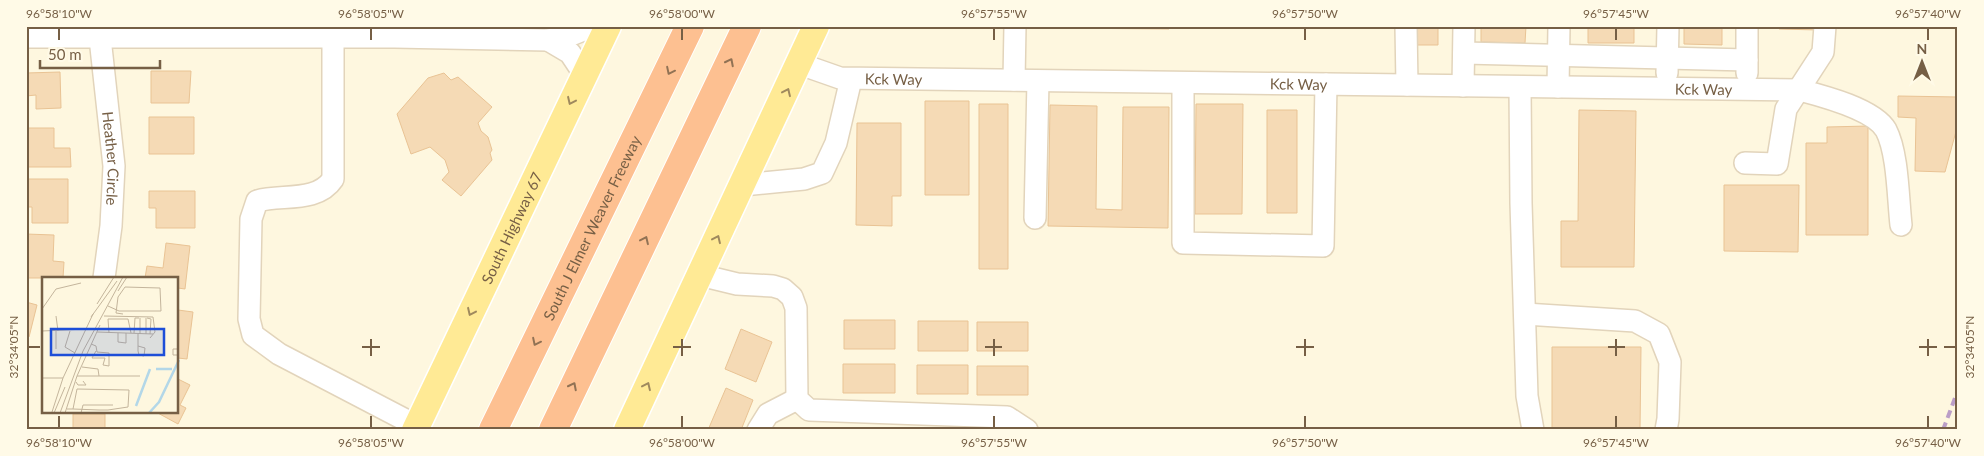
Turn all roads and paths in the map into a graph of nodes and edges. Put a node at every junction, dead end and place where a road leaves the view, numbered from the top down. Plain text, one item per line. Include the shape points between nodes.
1 (593, 26) edge
2 (608, 26) edge
3 (690, 26) edge
4 (747, 26) edge
5 (816, 26) edge
6 (1015, 26) edge
7 (1406, 26) edge
8 (1464, 26) edge
9 (1559, 26) edge
10 (1668, 26) edge
11 (1747, 26) edge
12 (1825, 26) edge
13 (129, 31) edge
14 (26, 37) edge
15 (333, 37) junction
16 (100, 38) junction
17 (548, 40) junction
18 (1464, 53) junction
19 (1559, 56) junction
20 (1668, 59) junction
21 (1747, 60) junction
22 (800, 64) junction
23 (584, 74) junction
24 (851, 79) junction
25 (1014, 80) junction
26 (1038, 81) junction
27 (1184, 83) junction
28 (1326, 84) junction
29 (1406, 85) junction
30 (1463, 86) junction
31 (1520, 86) junction
32 (1558, 87) junction
33 (1667, 88) junction
34 (1747, 90) junction
35 (1800, 90) junction
36 (1745, 162) dead end
37 (743, 185) junction
38 (1035, 218) dead end
39 (1901, 224) dead end
40 (700, 275) junction
41 (104, 277) edge
42 (1525, 314) junction
43 (797, 399) junction
44 (416, 428) edge
45 (493, 430) edge
46 (552, 430) edge
47 (627, 430) edge
48 (758, 430) edge
49 (1027, 430) edge
50 (1534, 430) edge
51 (1666, 430) edge

1 - 17 street
2 - 23 main road, South Highway 67
3 -> 45 highway, South J Elmer Weaver Freeway
46 -> 4 highway
5 - 22 main road
6 - 25 street
7 - 29 street
8 - 18 street
9 - 19 street
10 - 20 street
11 - 21 street
12 - 35 street via 1823,52
13 - 15 street
13 - 16 street
14 - 16 street
15 - 17 street
15 - 44 street via 333,179 328,187 309,195 257,201 251,220 249,319 254,335 279,354
16 - 41 street, Heather Circle via 114,166
17 - 23 street via 570,53
18 - 19 street
18 - 30 street
19 - 20 street
19 - 32 street
20 - 21 street
20 - 33 street
21 - 34 street
22 - 24 street, Kck Way
37 -> 22 main road
23 -> 44 main road, South Highway 67
24 - 25 street, Kck Way
24 - 37 street via 836,144 822,173 804,180
25 - 26 street, Kck Way
26 - 27 street, Kck Way
26 - 38 street
27 - 28 street, Kck Way
27 - 28 street via 1183,242 1323,246
28 - 29 street, Kck Way
29 - 30 street, Kck Way
30 - 31 street, Kck Way
31 - 32 street, Kck Way
31 - 42 street
32 - 33 street, Kck Way
33 - 34 street, Kck Way
34 - 35 street, Kck Way
35 - 36 street via 1786,109 1777,164
35 - 39 street, Kck Way via 1831,98 1876,120 1885,129 1892,148
40 -> 37 main road
40 - 43 street via 737,284 773,286 792,297 796,308
47 -> 40 main road
42 - 50 street via 1527,396
42 - 51 street via 1635,321 1660,334 1670,362
43 - 48 street via 768,414
43 - 49 street via 809,410 1007,417

